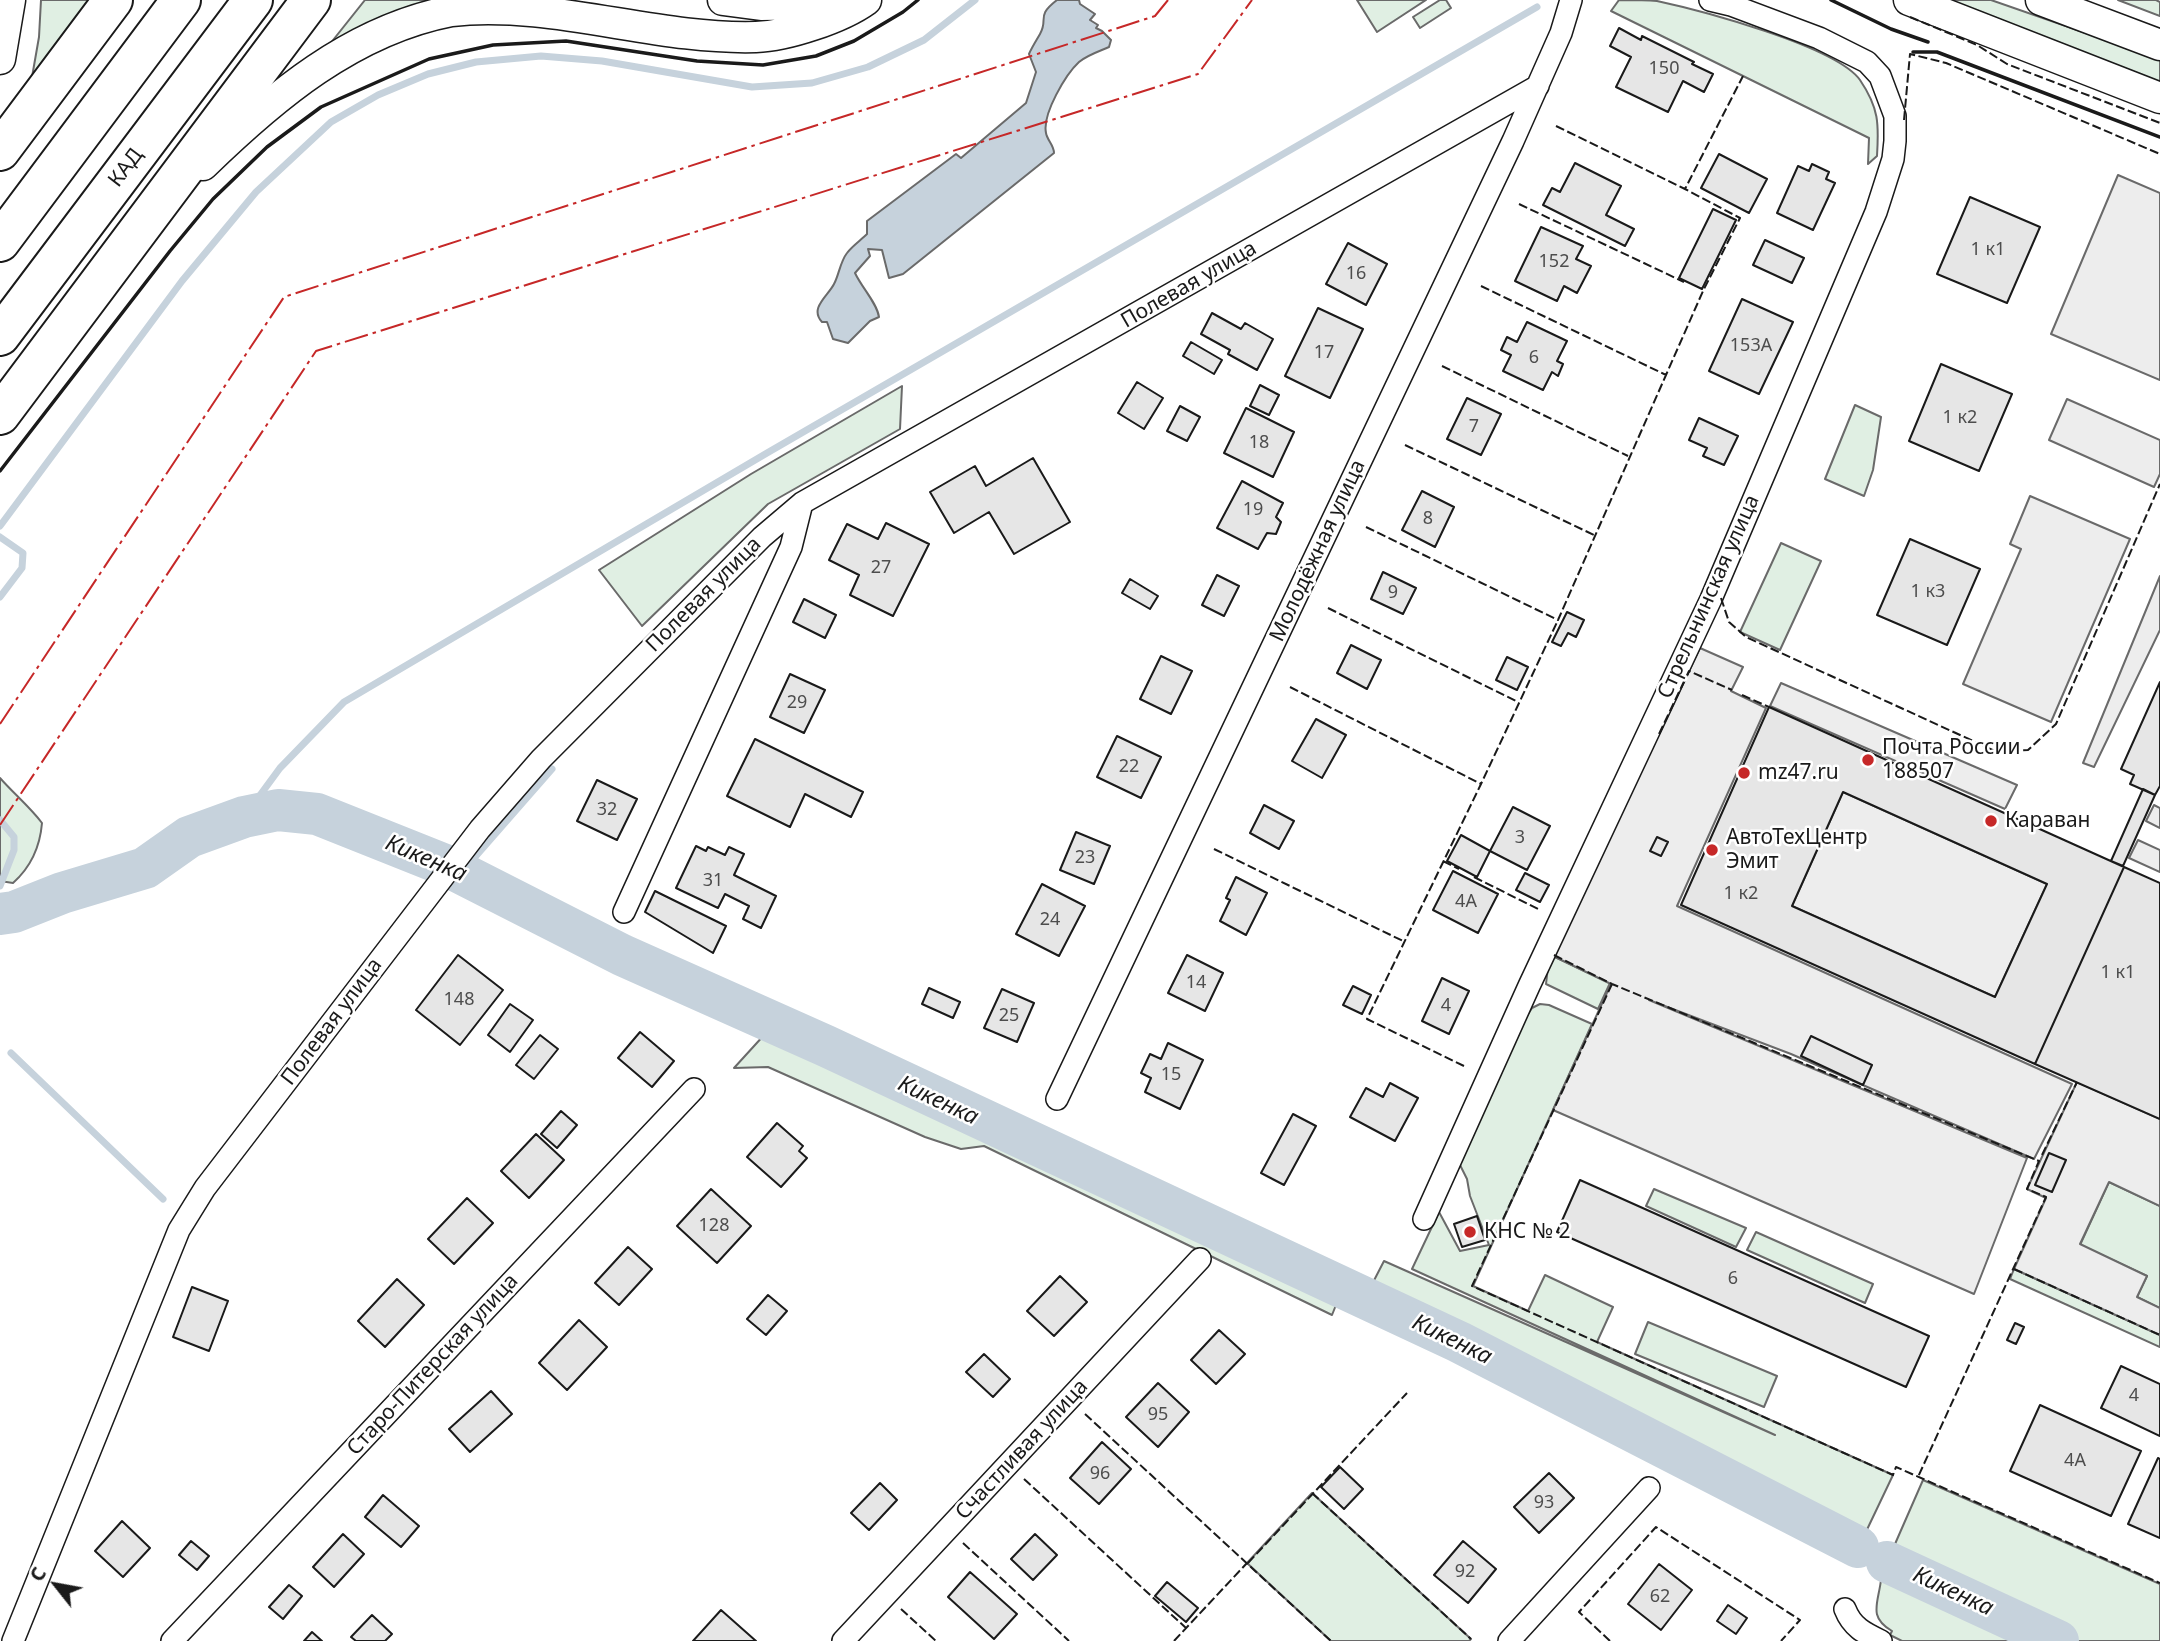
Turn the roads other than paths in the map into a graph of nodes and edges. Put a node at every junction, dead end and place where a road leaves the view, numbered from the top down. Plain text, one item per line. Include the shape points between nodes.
1 (10, 0) edge
2 (113, 0) edge
3 (181, 0) edge
4 (253, 0) edge
5 (311, 0) edge
6 (723, 0) edge
7 (821, 0) edge
8 (866, 0) edge
9 (1571, 0) edge
10 (1710, 0) edge
11 (1909, 0) edge
12 (2051, 3) edge
13 (2160, 45) edge
14 (0, 60) edge
15 (1538, 86) junction
16 (2160, 98) edge
17 (0, 151) edge
18 (147, 219) junction
19 (0, 242) edge
20 (0, 336) edge
21 (0, 415) edge
22 (802, 503) junction
23 (624, 912) dead end
24 (694, 1089) dead end
25 (1057, 1099) dead end
26 (1424, 1219) dead end
27 (1200, 1259) dead end
28 (1649, 1488) dead end
29 (1845, 1609) dead end
30 (13, 1641) edge
31 (172, 1641) edge
32 (844, 1641) edge
33 (1509, 1641) edge
34 (1881, 1641) edge

1 - 14 main road
2 - 17 highway
3 - 19 highway
4 - 20 highway, КАД
5 - 18 highway
6 - 7 main road via 761,5
8 - 18 main road via 803,28 758,37 509,6 451,11 381,32 292,86
9 - 15 street, Молодёжная улица
10 - 26 street, Стрельнинская улица via 1819,38 1867,62 1880,76 1895,116 1889,171 1876,212 1712,599
11 - 16 main road
12 - 13 main road
15 - 22 street, Полевая улица
15 - 25 street, Молодёжная улица
18 - 21 highway
22 - 23 street, Полевая улица via 791,547
22 - 30 street, Полевая улица via 762,537 541,759 464,849 213,1178 179,1230
24 - 31 street, Старо-Питерская улица
27 - 32 street, Счастливая улица
28 - 33 street
29 - 34 street via 1857,1628

